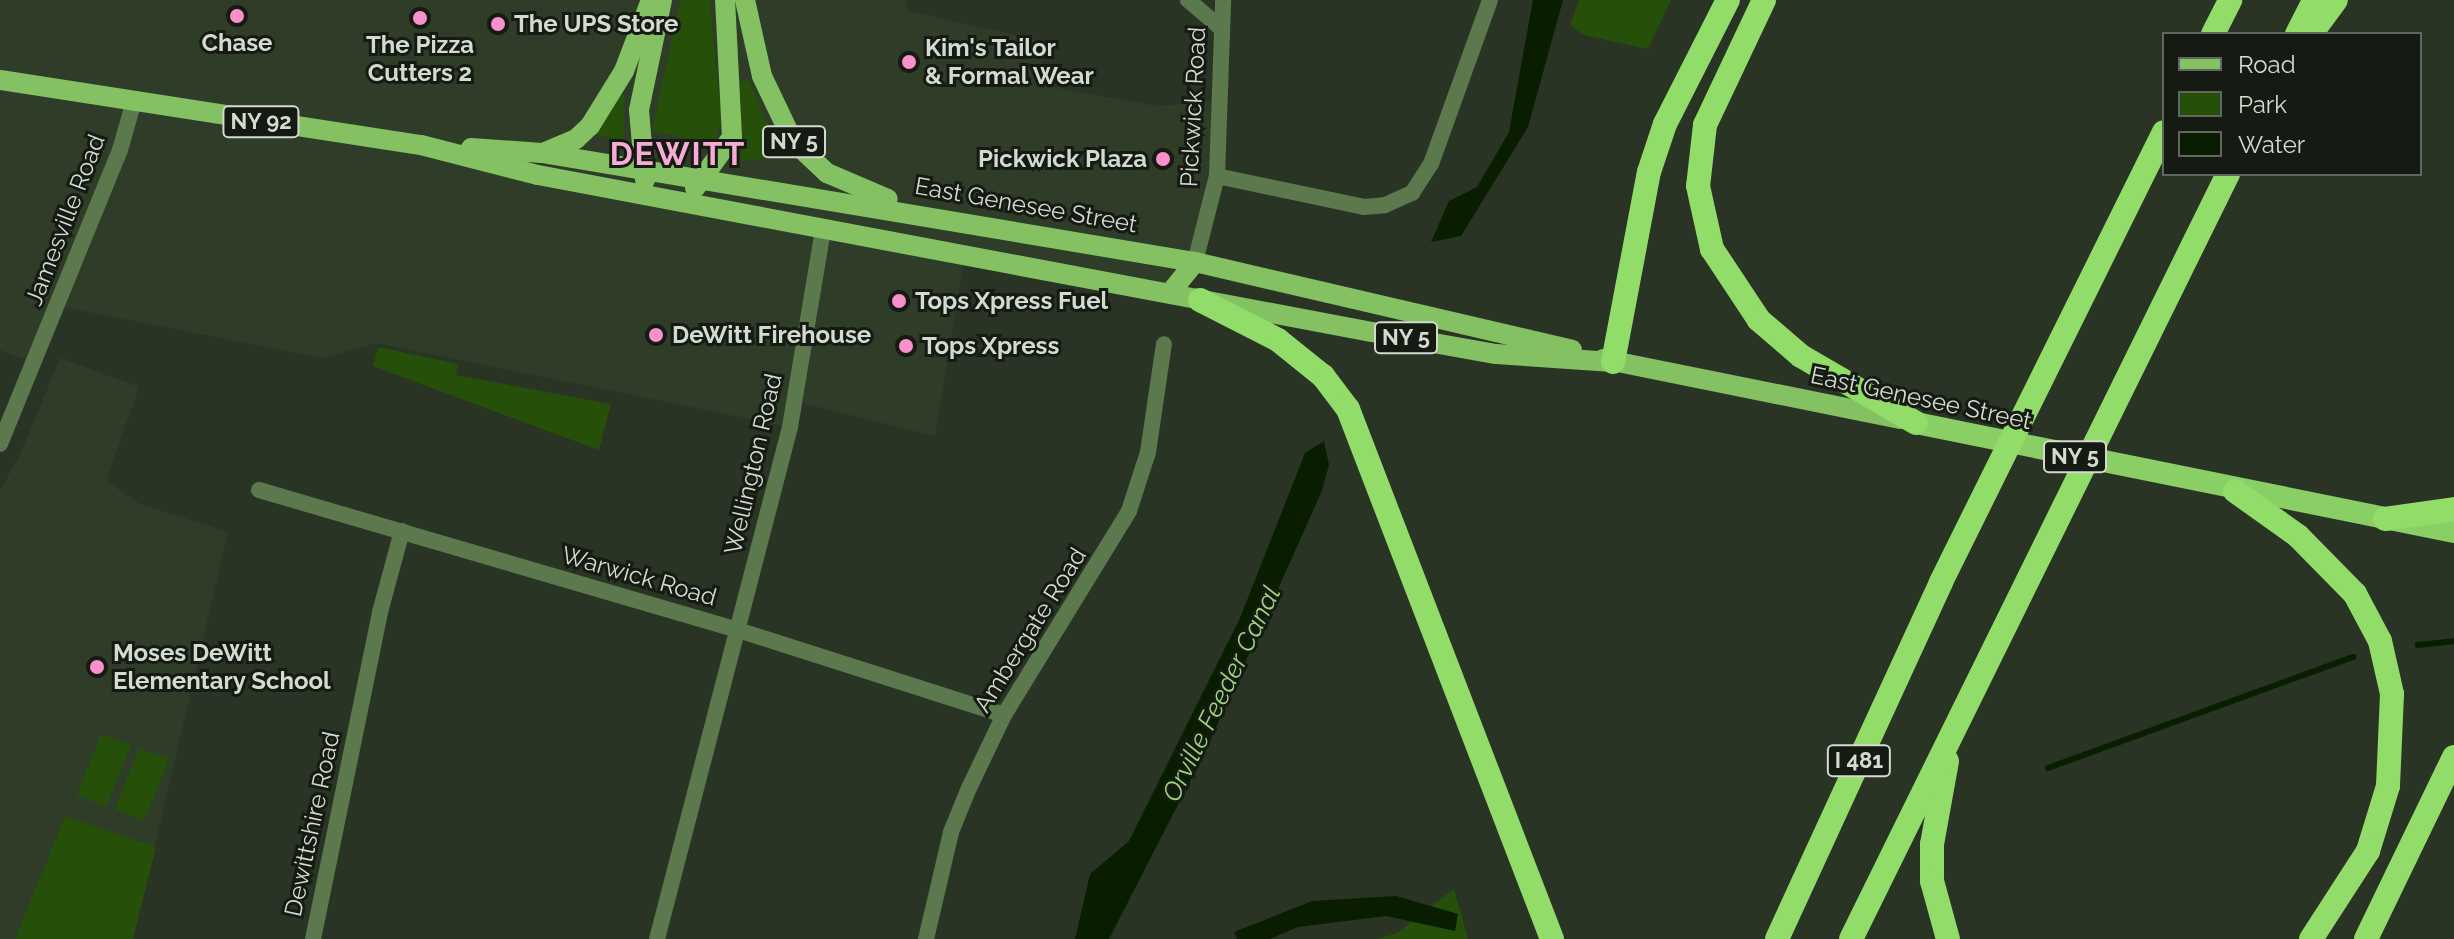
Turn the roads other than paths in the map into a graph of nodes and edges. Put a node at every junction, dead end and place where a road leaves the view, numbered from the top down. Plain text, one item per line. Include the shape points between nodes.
1 (651, 0) edge
2 (662, 0) edge
3 (725, 0) edge
4 (745, 0) edge
5 (1188, 0) edge
6 (1223, 0) edge
7 (1490, 0) edge
8 (1728, 0) edge
9 (1764, 0) edge
10 (2230, 0) edge
11 (2314, 0) edge
12 (2336, 0) edge
13 (1222, 29) junction
14 (2214, 32) edge
15 (2298, 32) edge
16 (2312, 32) edge
17 (0, 80) edge
18 (134, 101) junction
19 (2162, 136) edge
20 (421, 145) junction
21 (542, 153) junction
22 (647, 170) junction
23 (1217, 176) junction
24 (2227, 176) edge
25 (697, 179) junction
26 (643, 192) junction
27 (692, 200) junction
28 (926, 214) junction
29 (823, 230) junction
30 (1195, 262) junction
31 (1170, 293) junction
32 (1200, 300) junction
33 (1164, 344) dead end
34 (1613, 362) junction
35 (1916, 423) junction
36 (0, 444) edge
37 (259, 490) dead end
38 (2235, 491) junction
39 (2454, 509) edge
40 (2385, 519) junction
41 (402, 531) junction
42 (2454, 532) edge
43 (738, 630) junction
44 (1004, 715) junction
45 (1952, 732) junction
46 (2454, 757) edge
47 (313, 939) edge
48 (657, 939) edge
49 (926, 939) edge
50 (1552, 939) edge
51 (1777, 939) edge
52 (1851, 939) edge
53 (1948, 939) edge
54 (2311, 939) edge
55 (2366, 939) edge

1 - 21 main road via 624,71 590,126 576,139
2 - 22 main road via 638,121
3 - 25 main road, NY 5 via 732,137
4 - 28 main road, NY 5 via 762,76 793,141 842,182
5 - 13 street
6 - 13 street, Pickwick Road
7 - 23 street via 1431,164 1412,193 1364,207
8 - 34 highway via 1665,124 1649,172
9 - 35 highway via 1705,125 1698,186 1712,249 1759,320 1801,356
10 - 14 highway
11 - 15 highway
12 - 16 highway
13 - 23 street, Pickwick Road
17 - 18 main road, East Genesee Street / NY 92
18 - 20 main road, East Genesee Street / NY 92
18 - 36 street, Jamesville Road via 120,150
19 - 51 highway, I 481 via 1972,523
20 - 21 main road, East Genesee Street / NY 92
20 - 26 main road, East Genesee Street / NY 92 via 538,175
21 - 22 main road, East Genesee Street / NY 92
22 - 25 main road, East Genesee Street / NY 92
22 - 26 main road
23 - 30 street, Pickwick Road
24 - 45 highway, I 481
25 - 27 main road, NY 5
25 - 28 main road, East Genesee Street / NY 92
26 - 27 main road, East Genesee Street / NY 5
27 - 29 main road, East Genesee Street / NY 5
28 - 30 main road, East Genesee Street / NY 5
29 - 31 main road, East Genesee Street / NY 5
29 - 43 street, Wellington Road via 790,427
30 - 31 main road
30 - 34 main road, East Genesee Street / NY 5 via 1500,330
31 - 32 main road, East Genesee Street / NY 5
32 - 34 main road, East Genesee Street / NY 5 via 1496,354
32 - 50 highway via 1278,340 1323,376 1348,409
33 - 44 street, Ambergate Road via 1148,452 1129,511
34 - 35 main road, East Genesee Street / NY 5
35 - 38 highway, East Genesee Street / NY 5
37 - 41 street, Warwick Road
38 - 40 highway, East Genesee Street / NY 5
38 - 54 highway via 2298,536 2355,594 2380,641 2392,694 2388,786 2368,851
39 - 40 highway
40 - 42 highway, East Genesee Street / NY 5
41 - 43 street, Warwick Road
41 - 47 street, Dewittshire Road via 380,612
43 - 44 street, Warwick Road
43 - 48 street, Wellington Road
44 - 49 street, Ambergate Road via 951,832
45 - 52 highway, I 481
45 - 53 highway via 1932,844 1932,881
46 - 55 highway

